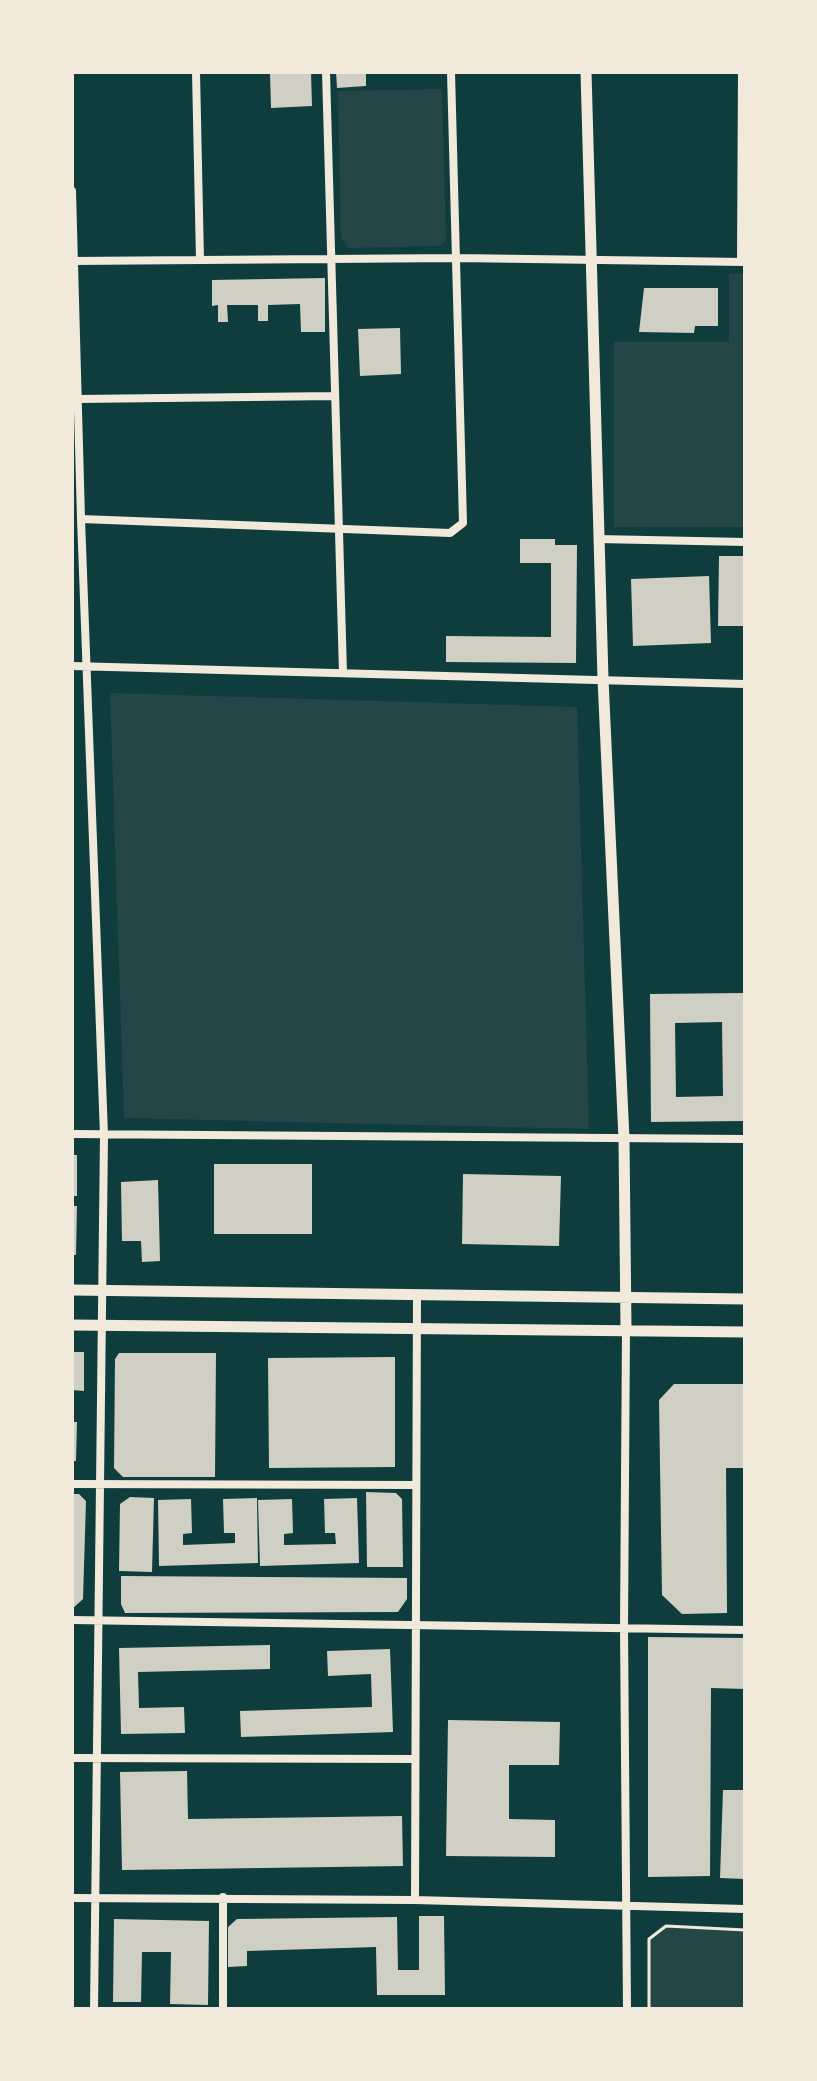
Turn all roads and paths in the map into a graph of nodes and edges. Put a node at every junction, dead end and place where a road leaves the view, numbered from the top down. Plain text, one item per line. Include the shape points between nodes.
1 (196, 72) edge
2 (326, 72) edge
3 (451, 72) edge
4 (586, 72) edge
5 (742, 72) edge
6 (72, 191) edge
7 (456, 258) junction
8 (331, 259) junction
9 (200, 260) junction
10 (73, 261) edge
11 (591, 261) junction
12 (743, 262) edge
13 (335, 396) junction
14 (79, 399) junction
15 (81, 519) junction
16 (339, 529) junction
17 (598, 539) junction
18 (745, 542) edge
19 (72, 666) edge
20 (86, 666) junction
21 (343, 673) junction
22 (603, 679) junction
23 (745, 684) edge
24 (72, 1134) edge
25 (104, 1135) junction
26 (624, 1139) junction
27 (745, 1139) edge
28 (72, 1290) edge
29 (103, 1290) junction
30 (417, 1294) junction
31 (626, 1297) junction
32 (745, 1299) edge
33 (72, 1325) edge
34 (102, 1326) junction
35 (417, 1328) junction
36 (626, 1329) junction
37 (745, 1332) edge
38 (72, 1484) edge
39 (99, 1485) junction
40 (415, 1485) junction
41 (72, 1620) edge
42 (96, 1620) junction
43 (416, 1625) junction
44 (624, 1628) junction
45 (745, 1630) edge
46 (72, 1758) edge
47 (97, 1758) junction
48 (415, 1759) junction
49 (223, 1897) junction
50 (72, 1898) edge
51 (95, 1898) junction
52 (415, 1900) junction
53 (627, 1905) junction
54 (745, 1909) edge
55 (745, 1930) edge
56 (94, 2009) edge
57 (223, 2009) edge
58 (627, 2009) edge
59 (649, 2009) edge

1 - 9 street
2 - 8 street
3 - 7 street
4 - 11 street
5 - 12 street
6 - 10 street
7 - 8 street
7 - 11 street
7 - 16 street via 463,523 450,533
8 - 9 street
8 - 13 street
9 - 10 street
10 - 14 street
11 - 12 street
11 - 17 street
13 - 14 street
13 - 16 street
14 - 15 street
15 - 16 street
15 - 20 street
16 - 21 street
17 - 18 street
17 - 22 street
19 - 20 street
20 - 21 street
20 - 25 street
21 - 22 street
22 - 23 street
22 - 26 street
24 - 25 street
25 - 26 street
25 - 29 street
26 - 27 street
26 - 31 street
28 - 29 street
29 - 30 street
29 - 34 street
30 - 31 street
30 - 35 street
31 - 32 street
31 - 36 street
33 - 34 street
34 - 35 street
34 - 39 street
35 - 36 street
35 - 40 street
36 - 37 street
36 - 44 street
38 - 39 street
39 - 40 street
39 - 42 street
40 - 43 street
41 - 42 street
42 - 43 street
42 - 47 street
43 - 44 street
43 - 48 street
44 - 45 street
44 - 53 street
46 - 47 street
47 - 48 street
47 - 51 street
48 - 52 street
49 - 51 street
49 - 52 street
49 - 57 street
50 - 51 street
51 - 56 street
52 - 53 street
53 - 54 street
53 - 58 street
55 - 59 path via 666,1926 649,1939

